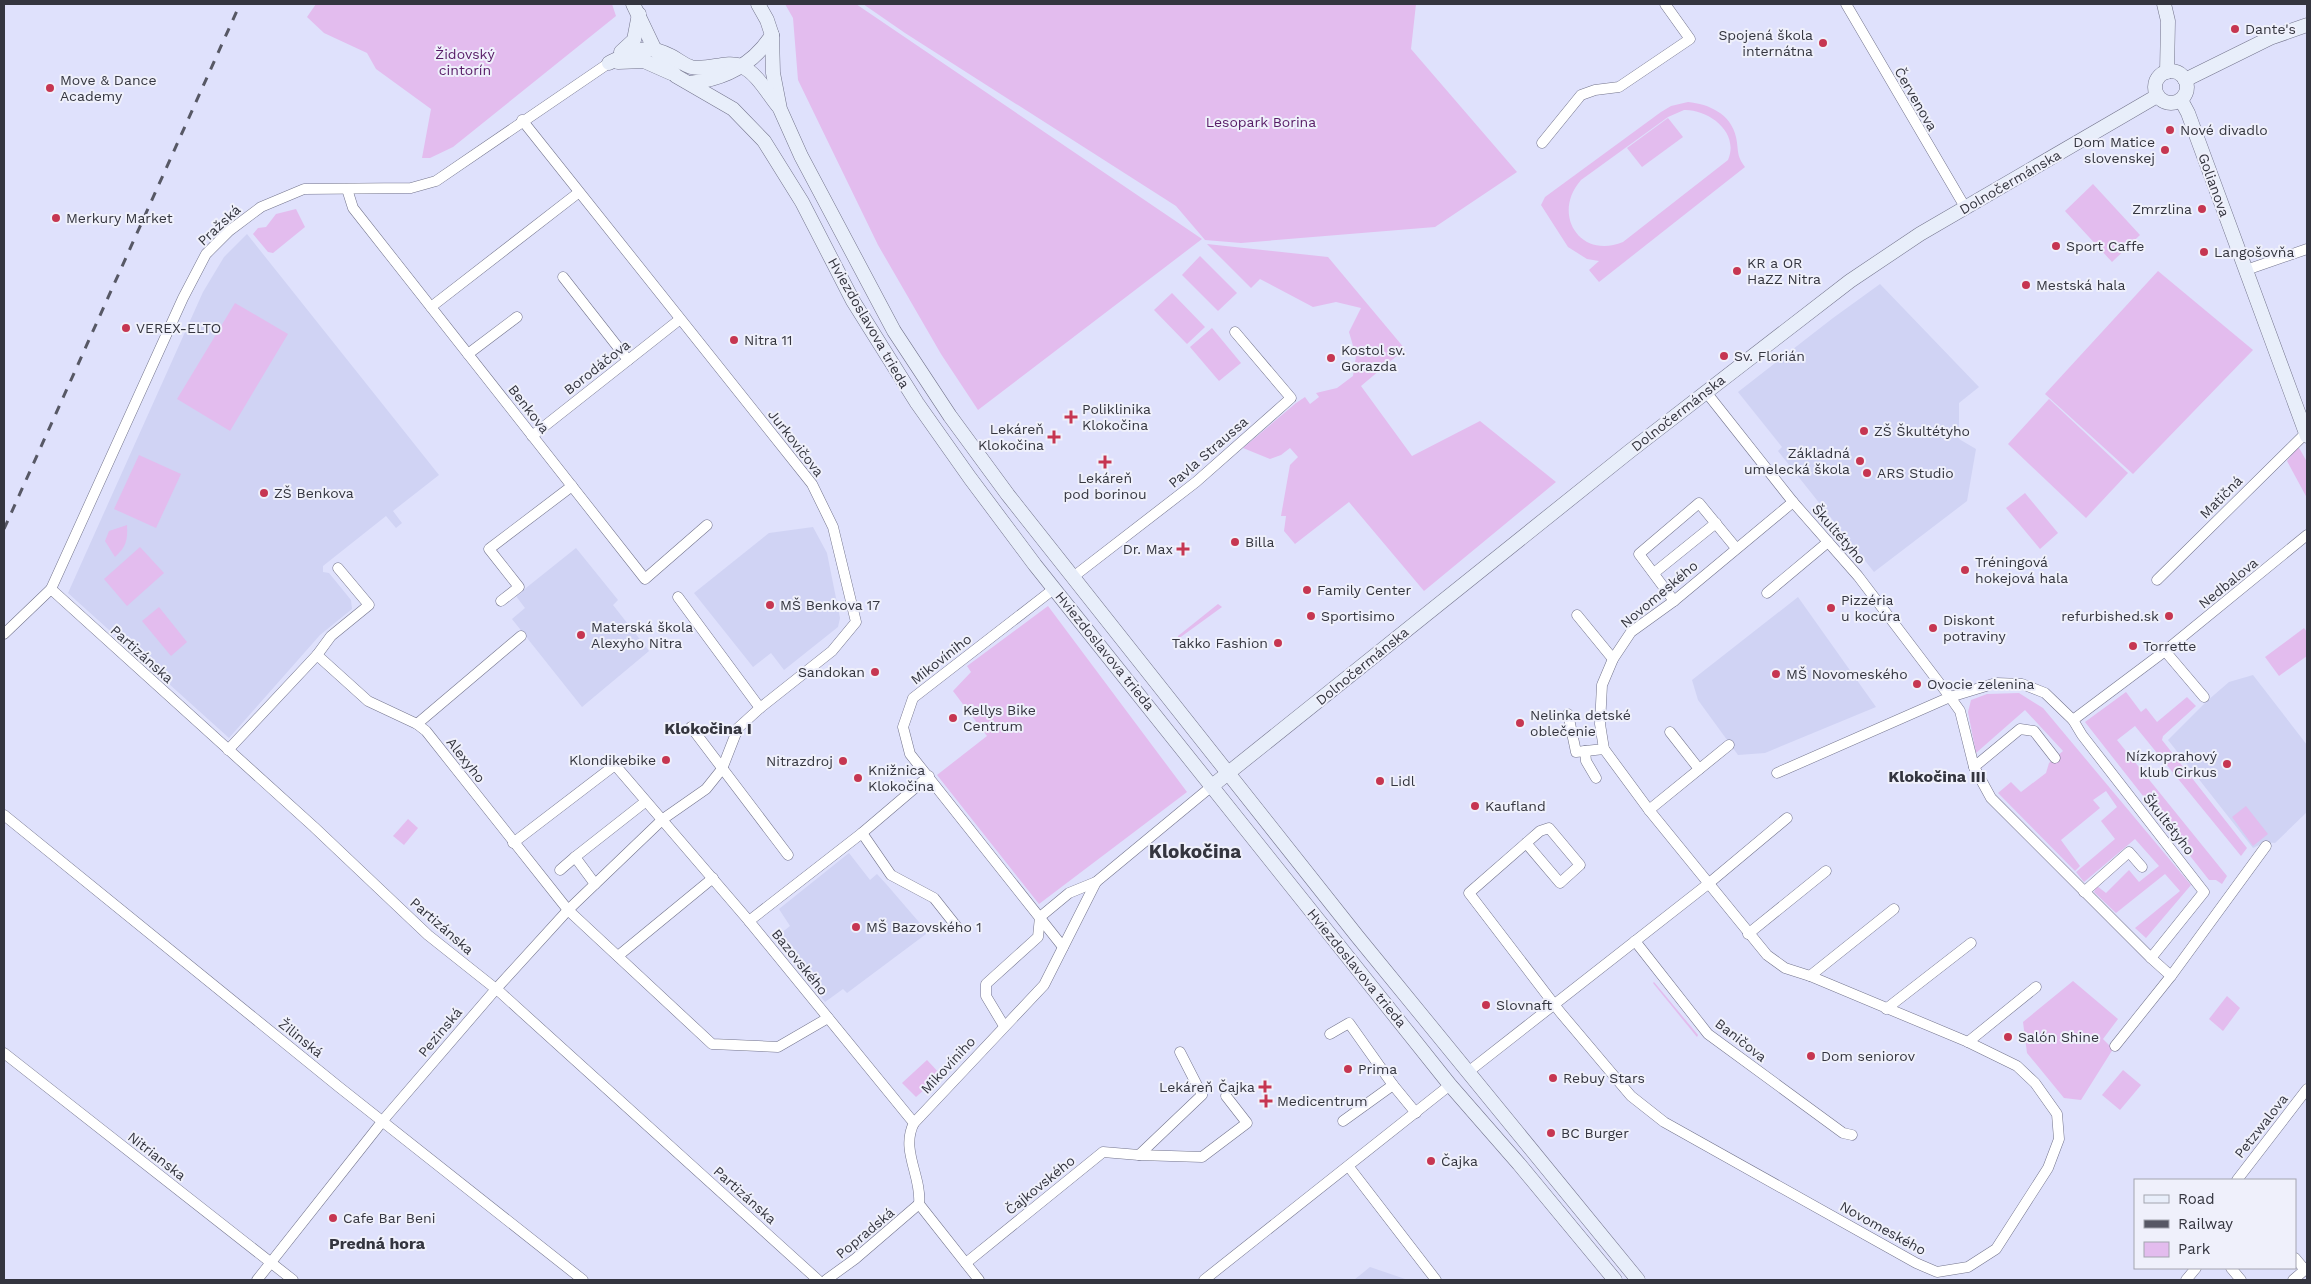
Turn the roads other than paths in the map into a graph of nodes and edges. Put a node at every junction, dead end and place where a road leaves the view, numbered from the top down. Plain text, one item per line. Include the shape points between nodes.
1 (758, 4) edge
2 (1665, 4) edge
3 (1846, 4) edge
4 (2164, 4) edge
5 (636, 9) edge
6 (2307, 24) edge
7 (772, 35) junction
8 (654, 48) junction
9 (609, 63) junction
10 (742, 66) junction
11 (2167, 72) junction
12 (676, 76) junction
13 (2185, 80) junction
14 (690, 84) junction
15 (2158, 96) junction
16 (2180, 100) junction
17 (780, 109) junction
18 (522, 120) junction
19 (1542, 143) dead end
20 (347, 189) junction
21 (578, 193) junction
22 (1965, 207) junction
23 (2307, 249) edge
24 (2246, 270) junction
25 (563, 278) dead end
26 (431, 307) junction
27 (517, 317) dead end
28 (679, 320) junction
29 (1235, 332) dead end
30 (468, 354) junction
31 (628, 360) junction
32 (1706, 392) junction
33 (2307, 434) edge
34 (532, 436) junction
35 (572, 486) junction
36 (1793, 502) junction
37 (1716, 523) junction
38 (707, 525) dead end
39 (2307, 536) edge
40 (1828, 542) junction
41 (1736, 548) junction
42 (338, 568) dead end
43 (1654, 573) junction
44 (1073, 577) junction
45 (2156, 580) dead end
46 (51, 588) junction
47 (1055, 588) junction
48 (1767, 593) dead end
49 (678, 597) dead end
50 (501, 601) dead end
51 (1674, 601) junction
52 (1577, 615) dead end
53 (4, 634) edge
54 (521, 636) dead end
55 (2165, 651) junction
56 (317, 655) junction
57 (1613, 659) junction
58 (1950, 697) junction
59 (2204, 697) dead end
60 (760, 708) junction
61 (1568, 714) dead end
62 (2072, 720) junction
63 (417, 724) junction
64 (691, 727) dead end
65 (1670, 732) dead end
66 (1729, 745) dead end
67 (1604, 749) junction
68 (228, 750) junction
69 (1585, 751) junction
70 (2055, 758) dead end
71 (1974, 767) junction
72 (722, 769) junction
73 (1699, 769) junction
74 (1230, 773) junction
75 (1778, 773) dead end
76 (929, 776) junction
77 (1596, 778) dead end
78 (1212, 786) junction
79 (645, 802) junction
80 (1649, 810) junction
81 (4, 815) edge
82 (1787, 818) dead end
83 (663, 819) junction
84 (862, 833) junction
85 (513, 843) junction
86 (1526, 843) junction
87 (2266, 846) dead end
88 (788, 855) dead end
89 (575, 857) junction
90 (2142, 867) dead end
91 (560, 870) dead end
92 (1826, 871) dead end
93 (713, 878) junction
94 (1096, 882) junction
95 (595, 884) junction
96 (1708, 884) junction
97 (2084, 892) junction
98 (1894, 909) dead end
99 (568, 910) junction
100 (1040, 917) junction
101 (749, 921) junction
102 (958, 927) dead end
103 (1748, 934) junction
104 (1357, 936) junction
105 (1636, 940) junction
106 (1971, 943) dead end
107 (1063, 947) junction
108 (1340, 949) junction
109 (618, 956) junction
110 (2151, 958) junction
111 (1810, 976) junction
112 (2171, 976) junction
113 (2036, 987) dead end
114 (496, 989) junction
115 (1555, 1005) junction
116 (1886, 1009) junction
117 (828, 1018) junction
118 (1004, 1026) junction
119 (1330, 1034) dead end
120 (1968, 1042) junction
121 (2115, 1046) dead end
122 (1180, 1052) dead end
123 (4, 1053) edge
124 (1468, 1072) junction
125 (1393, 1085) junction
126 (1450, 1086) junction
127 (2307, 1089) edge
128 (1226, 1096) dead end
129 (1416, 1113) junction
130 (383, 1121) junction
131 (1343, 1121) dead end
132 (914, 1123) junction
133 (1852, 1135) dead end
134 (1139, 1155) junction
135 (1349, 1166) junction
136 (2238, 1179) edge
137 (919, 1204) junction
138 (2296, 1259) edge
139 (271, 1263) junction
140 (966, 1263) junction
141 (2195, 1269) edge
142 (2232, 1269) edge
143 (2306, 1269) edge
144 (257, 1280) edge
145 (293, 1280) edge
146 (583, 1280) edge
147 (818, 1280) edge
148 (826, 1280) edge
149 (979, 1280) edge
150 (1204, 1280) edge
151 (1436, 1280) edge
152 (1615, 1280) edge
153 (1638, 1280) edge
154 (2186, 1280) edge
155 (2241, 1280) edge
156 (2293, 1280) edge

1 - 7 street, Hviezdoslavova trieda
2 - 19 street via 1690,40 1619,87 1582,95
3 - 22 street, Červenova
4 - 11 street via 2168,21
5 - 8 street, Hviezdoslavova trieda
5 - 9 street via 634,40
6 - 13 street via 2270,38
7 - 10 street via 762,51
7 - 17 street, Hviezdoslavova trieda via 773,73
8 - 9 street via 635,50
8 - 10 street via 692,67
8 - 12 street, Hviezdoslavova trieda
9 - 12 street via 644,61
9 - 18 street, Pražská
10 - 14 street via 708,81
10 - 17 street
11 - 13 street via 2176,72
11 - 15 street via 2156,82
12 - 14 street, Hviezdoslavova trieda
13 - 16 street via 2187,91
14 - 47 street, Hviezdoslavova trieda via 733,109 764,141 802,202 853,300 917,403 1002,522
15 - 16 street via 2168,103
15 - 22 street, Dolnočermánska
16 - 24 street, Golianova
17 - 44 street, Hviezdoslavova trieda via 801,156 894,331 966,439
18 - 20 street, Pražská via 436,181 411,188
18 - 21 street, Jurkovičova
20 - 26 street, Benkova via 353,208
20 - 46 street, Pražská via 304,188 260,207 206,254
21 - 26 street
21 - 28 street, Jurkovičova
22 - 32 street, Dolnočermánska via 1850,281
23 - 24 street
24 - 33 street, Golianova
25 - 31 street
26 - 30 street, Benkova
27 - 30 street
28 - 31 street, Borodáčova
28 - 60 street, Jurkovičova via 812,484 833,528 856,622 832,651
29 - 44 street, Pavla Straussa via 1291,398 1196,482
30 - 34 street, Benkova
31 - 34 street, Borodáčova
32 - 36 street, Škultétyho
32 - 74 street, Dolnočermánska
33 - 45 street, Matičná
34 - 35 street, Benkova
35 - 38 street, Benkova via 645,579
35 - 50 street via 489,549 519,587
36 - 40 street, Škultétyho
36 - 41 street, Novomeského
37 - 41 street
37 - 43 street
37 - 43 street via 1699,503 1639,554
39 - 55 street, Nedbalova
40 - 48 street
40 - 58 street, Škultétyho via 1858,576
41 - 51 street, Novomeského
42 - 56 street via 369,605 331,636
43 - 51 street
44 - 47 street
44 - 74 street, Hviezdoslavova trieda
46 - 53 street, Pražská
46 - 68 street, Partizánska
47 - 76 street, Mikovíniho via 913,698 903,727 910,754
47 - 78 street, Hviezdoslavova trieda
49 - 60 street
51 - 57 street, Novomeského via 1631,632
52 - 57 street
54 - 63 street
55 - 59 street
55 - 62 street, Nedbalova
56 - 63 street, Alexyho via 368,701
56 - 68 street
57 - 67 street, Novomeského via 1602,685 1600,724
58 - 62 street, Škultétyho via 1996,683 2022,684 2045,694
58 - 71 street, Škultétyho via 1960,712
58 - 75 street, Škultétyho
60 - 72 street, Jurkovičova via 738,728
61 - 69 street via 1576,752
62 - 110 street, Škultétyho via 2204,892
63 - 85 street, Alexyho via 426,731
64 - 72 street
65 - 73 street
66 - 73 street
67 - 69 street
67 - 80 street, Novomeského
68 - 114 street, Partizánska via 428,935
69 - 77 street via 1586,761
70 - 71 street via 2034,731 2020,729
71 - 97 street, Škultétyho via 1991,798
72 - 83 street, Jurkovičova via 706,789
72 - 88 street
73 - 80 street
74 - 78 street, Dolnočermánska
74 - 104 street, Hviezdoslavova trieda
76 - 84 street
76 - 100 street, Mikovíniho
78 - 94 street, Mikovíniho
78 - 108 street, Hviezdoslavova trieda
79 - 83 street, Bazovského
79 - 85 street, Bazovského via 615,765
79 - 89 street
80 - 96 street, Novomeského
81 - 130 street, Žilinská
82 - 96 street
83 - 93 street, Bazovského
83 - 95 street, Pezinská
84 - 101 street
84 - 102 street via 891,875 934,898
85 - 99 street, Alexyho
86 - 86 street via 1549,828 1580,865 1560,883
86 - 115 street, Novomeského via 1469,893
87 - 112 street
89 - 91 street
89 - 95 street
90 - 97 street via 2129,852
92 - 103 street
93 - 101 street, Bazovského
93 - 109 street
94 - 100 street, Mikovíniho via 1069,893
94 - 107 street, Mikovíniho
95 - 99 street, Pezinská
96 - 103 street, Novomeského
96 - 105 street
97 - 110 street, Škultétyho
98 - 111 street
99 - 109 street, Alexyho
99 - 114 street, Pezinská
100 - 107 street, Mikovíniho
100 - 118 street via 1038,937 986,984 986,996
101 - 117 street, Bazovského
103 - 111 street, Novomeského via 1767,955 1785,968
104 - 108 street
104 - 124 street, Hviezdoslavova trieda
105 - 115 street
105 - 133 street, Baničova via 1708,1034 1843,1133
106 - 116 street
107 - 118 street, Mikovíniho via 1044,985
108 - 126 street, Hviezdoslavova trieda
109 - 117 street, Alexyho via 712,1044 778,1047
110 - 112 street, Škultétyho
111 - 116 street, Novomeského
112 - 121 street
113 - 120 street
114 - 130 street, Pezinská
114 - 147 street, Partizánska
115 - 120 street, Novomeského via 1631,1096 1664,1122 1937,1272 1968,1267 1996,1249 2048,1168 2059,1139 2057,1114 2035,1084 2017,1066
115 - 124 street
116 - 120 street, Novomeského
117 - 132 street, Bazovského
118 - 132 street, Mikovíniho
119 - 125 street via 1349,1023
122 - 134 street via 1202,1095
123 - 139 street, Nitrianska
124 - 126 street
124 - 153 street, Hviezdoslavova trieda
125 - 129 street
125 - 131 street
126 - 129 street
126 - 152 street, Hviezdoslavova trieda
127 - 136 street, Petzwalova
128 - 134 street, Čajkovského via 1247,1123 1202,1157
129 - 135 street
130 - 139 street, Pezinská
130 - 146 street, Žilinská
132 - 137 street via 909,1145 919,1184
134 - 140 street, Čajkovského via 1103,1152
135 - 150 street
135 - 151 street
137 - 140 street
137 - 148 street, Popradská
138 - 143 street
139 - 144 street, Pezinská
139 - 145 street, Nitrianska
140 - 149 street
141 - 154 street
142 - 155 street
143 - 156 street

